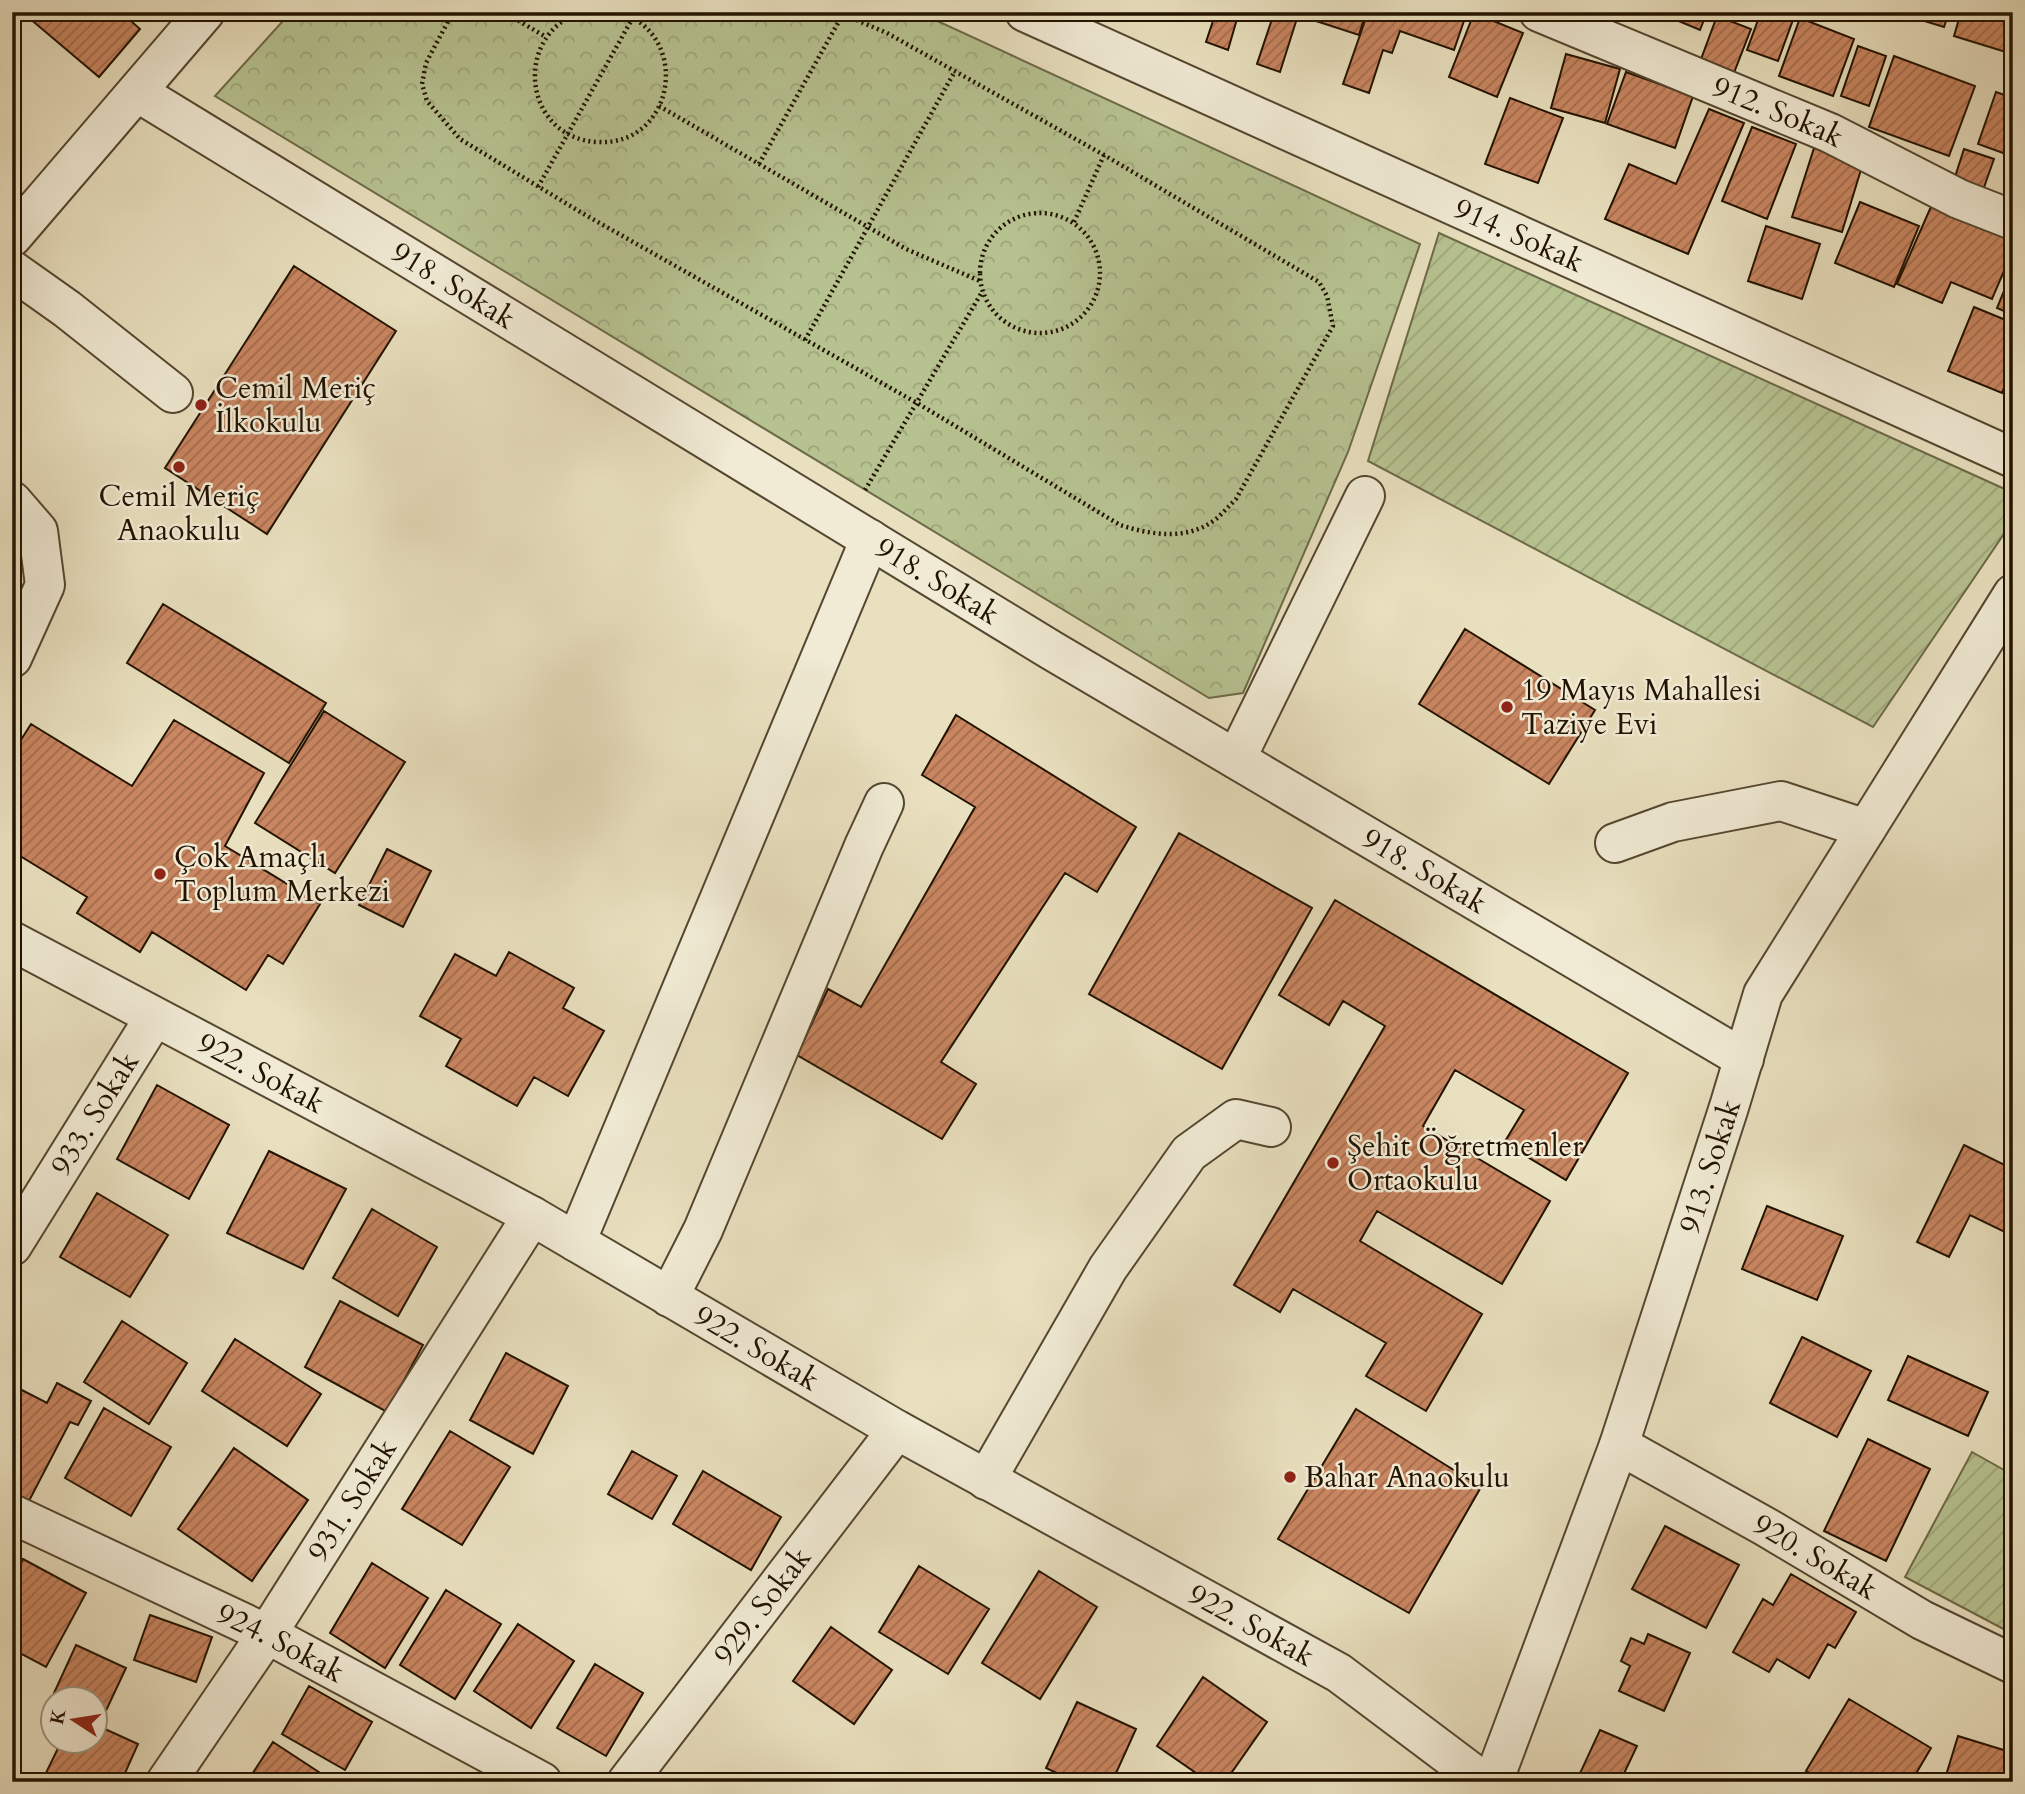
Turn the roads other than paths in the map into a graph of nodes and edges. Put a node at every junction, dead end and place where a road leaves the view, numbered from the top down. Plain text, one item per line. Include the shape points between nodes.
1 (205, 12) edge
2 (1025, 12) edge
3 (1539, 12) edge
4 (137, 92) junction
5 (2013, 220) edge
6 (12, 237) edge
7 (12, 270) edge
8 (173, 393) dead end
9 (2013, 457) edge
10 (1365, 496) dead end
11 (12, 501) edge
12 (858, 531) junction
13 (2013, 594) edge
14 (12, 658) edge
15 (1236, 759) junction
16 (884, 803) dead end
17 (1866, 829) junction
18 (1615, 843) dead end
19 (12, 941) edge
20 (154, 1017) junction
21 (1744, 1059) junction
22 (1272, 1127) dead end
23 (532, 1216) junction
24 (576, 1242) junction
25 (12, 1246) edge
26 (669, 1297) junction
27 (897, 1430) junction
28 (1619, 1445) junction
29 (986, 1480) junction
30 (12, 1514) edge
31 (267, 1634) junction
32 (2013, 1664) edge
33 (166, 1782) edge
34 (542, 1782) edge
35 (627, 1782) edge
36 (1484, 1782) edge
37 (1493, 1782) edge

1 - 4 street
2 - 9 street, 914. Sokak
3 - 5 street, 912. Sokak via 1830,133 1959,199
4 - 6 street
4 - 12 street, 918. Sokak
7 - 8 street
10 - 15 street
11 - 14 street via 38,531 45,584
12 - 15 street, 918. Sokak
12 - 24 street
13 - 17 street, 913. Sokak
15 - 21 street, 918. Sokak
16 - 26 street via 703,1230
17 - 18 street via 1781,801 1673,822
17 - 21 street, 913. Sokak via 1763,994
19 - 20 street, 922. Sokak
20 - 23 street, 922. Sokak
20 - 25 street, 933. Sokak
21 - 28 street, 913. Sokak
22 - 29 street via 1236,1119 1189,1153 1108,1268
23 - 24 street, 922. Sokak
23 - 31 street, 931. Sokak
24 - 26 street, 922. Sokak
26 - 27 street, 922. Sokak
27 - 29 street, 922. Sokak
27 - 35 street, 929. Sokak
28 - 32 street, 920. Sokak via 1922,1620
28 - 37 street, 913. Sokak
29 - 36 street, 922. Sokak via 1339,1673
30 - 31 street, 924. Sokak
31 - 33 street, 931. Sokak
31 - 34 street, 924. Sokak

